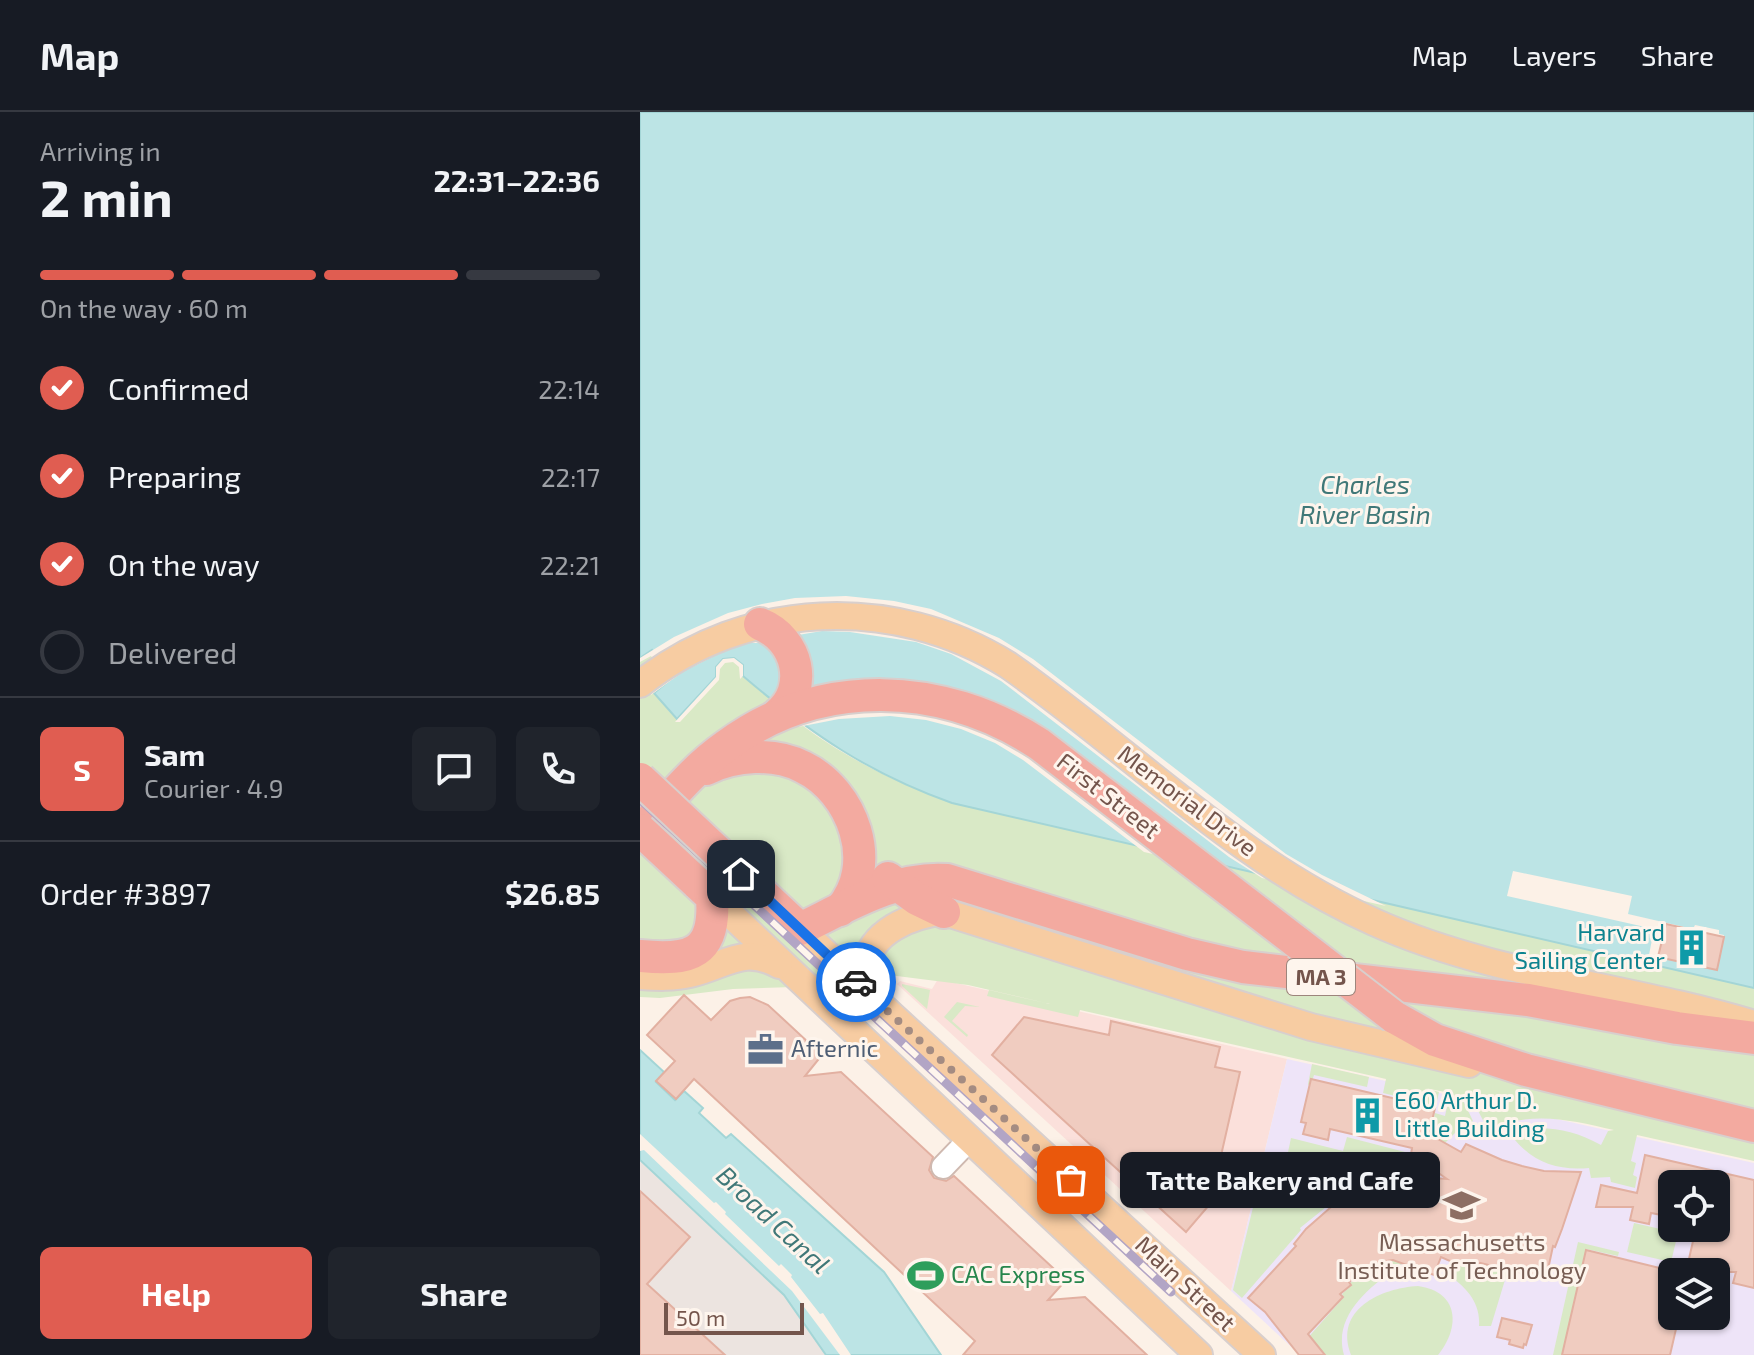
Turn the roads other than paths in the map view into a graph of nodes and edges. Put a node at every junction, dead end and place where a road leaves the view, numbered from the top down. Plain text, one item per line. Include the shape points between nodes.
1 (760, 624) junction
2 (640, 684) edge
3 (777, 715) junction
4 (640, 779) edge
5 (687, 781) junction
6 (640, 831) edge
7 (859, 846) junction
8 (898, 885) junction
9 (705, 890) junction
10 (851, 901) junction
11 (944, 912) junction
12 (800, 929) junction
13 (640, 956) edge
14 (788, 970) junction
15 (640, 976) edge
16 (875, 1000) junction
17 (1754, 1024) edge
18 (1754, 1038) edge
19 (1563, 1080) junction
20 (1754, 1126) edge
21 (969, 1140) junction
22 (943, 1167) dead end
23 (1186, 1351) edge
24 (1262, 1355) edge

1 - 2 main road, Memorial Drive via 697,648
1 - 3 highway via 794,657 794,692
1 - 17 main road, Memorial Drive via 811,616 863,616 914,624 976,647 1022,675 1257,855 1374,922 1441,948 1522,970
3 - 5 highway, First Street / MA 3 via 726,746
3 - 19 highway, First Street / MA 3, bridge via 817,702 875,695 922,698 996,719 1039,744 1394,1017 1456,1048
4 - 12 highway, Main Street, bridge
5 - 6 highway, First Street / MA 3
5 - 7 highway via 736,759 798,765 836,793 852,819
6 - 9 highway, MA 3, bridge
7 - 8 highway
7 - 10 highway
8 - 10 highway, MA 3
8 - 11 highway
8 - 18 highway, MA 3 via 953,882 1243,967 1528,1000
9 - 13 highway via 712,930 698,950
9 - 14 main road, Main Street
10 - 12 highway, MA 3
11 - 16 main road via 908,920 878,941 866,967
11 - 19 main road via 1330,1032
12 - 16 main road, Main Street
14 - 15 main road via 748,955 690,974
14 - 21 main road, Main Street
16 - 24 main road, Main Street
19 - 20 highway, MA 3
21 - 22 lane
21 - 23 main road, Main Street

